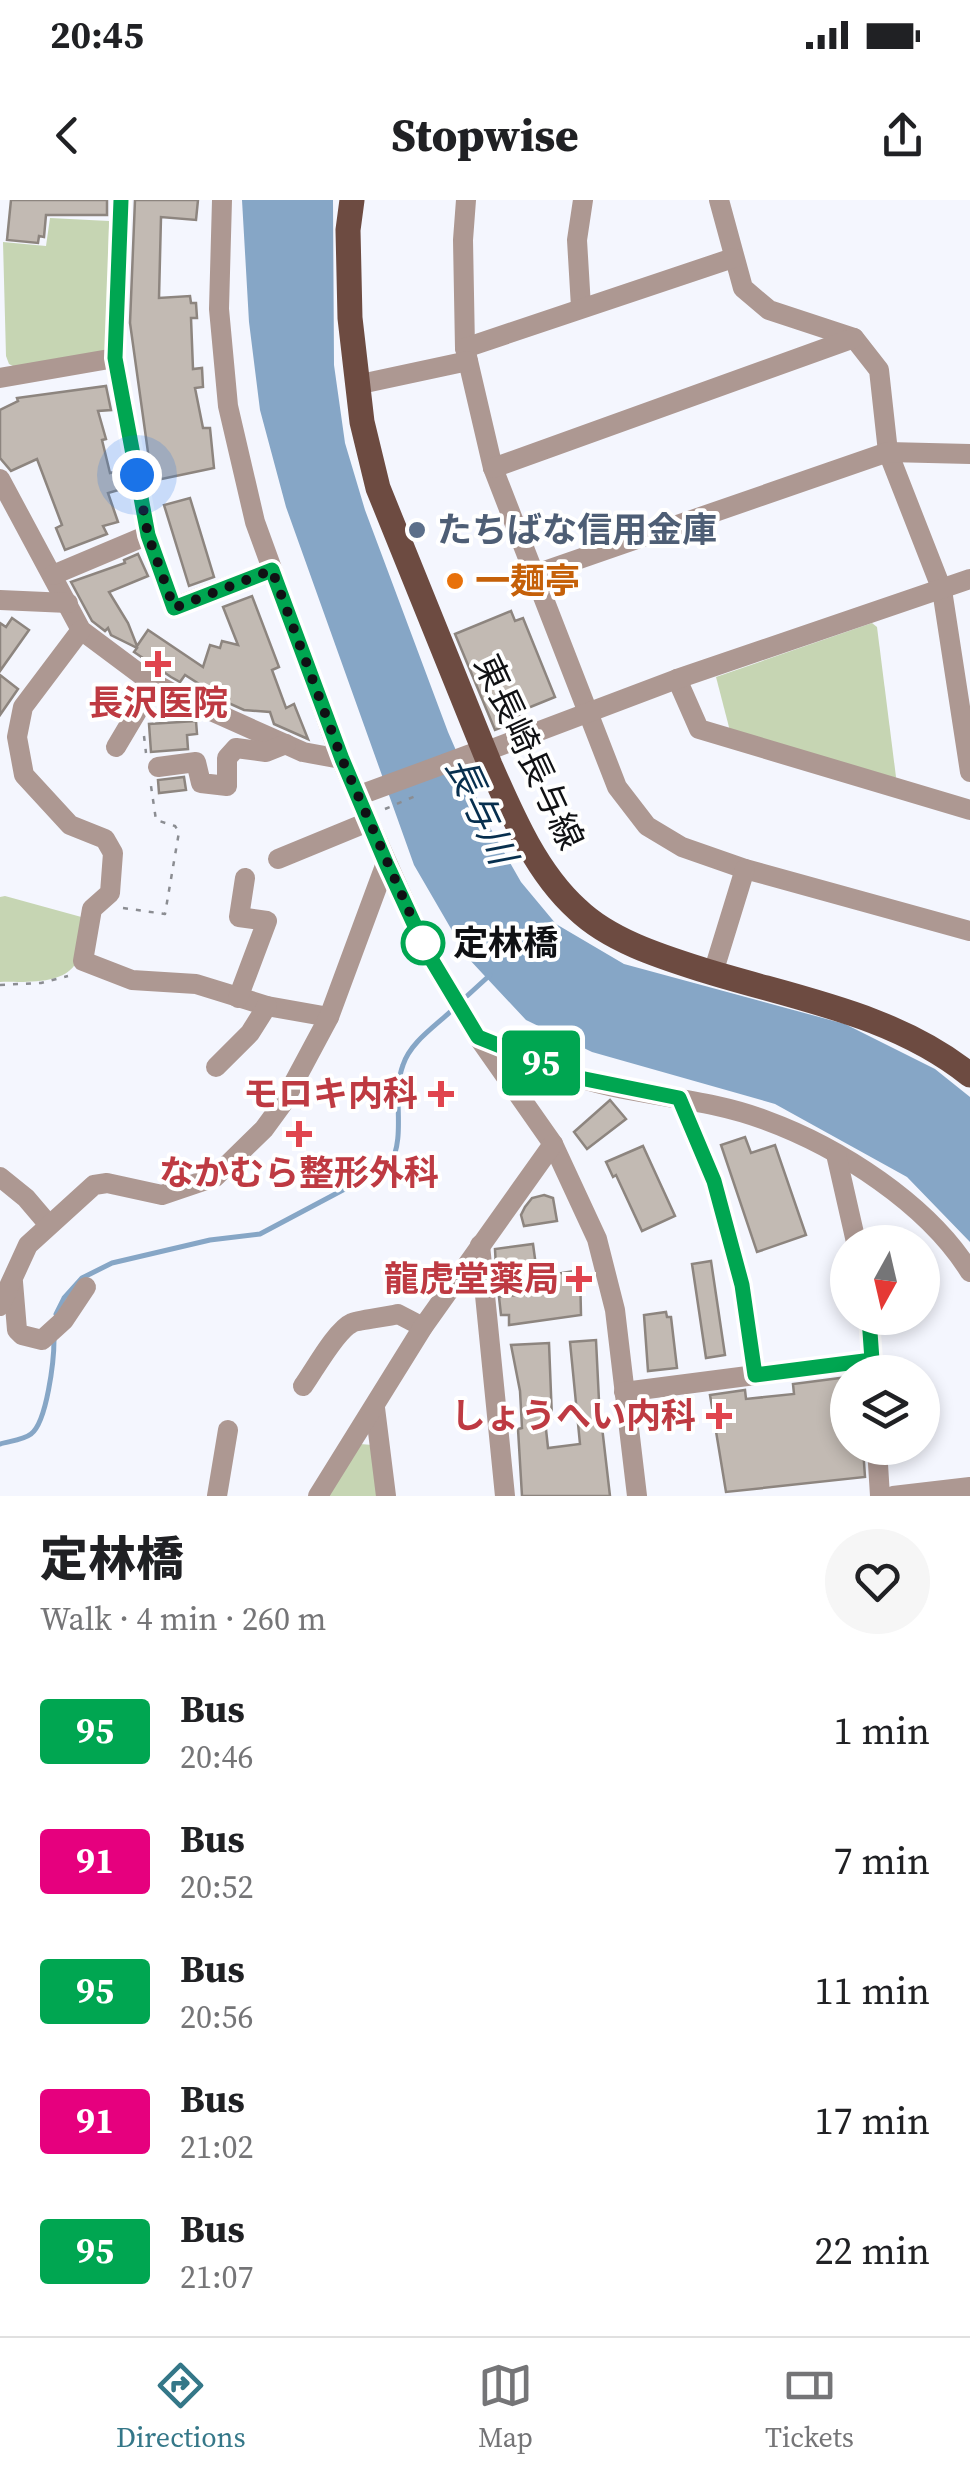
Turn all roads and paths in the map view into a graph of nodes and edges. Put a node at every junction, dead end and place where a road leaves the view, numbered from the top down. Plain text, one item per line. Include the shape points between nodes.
1 (121, 200) edge
2 (222, 200) edge
3 (352, 200) edge
4 (466, 200) edge
5 (584, 200) edge
6 (720, 200) edge
7 (733, 258) junction
8 (581, 306) junction
9 (854, 338) junction
10 (466, 354) junction
11 (115, 358) junction
12 (0, 378) edge
13 (356, 385) junction
14 (888, 452) junction
15 (970, 454) edge
16 (493, 468) junction
17 (0, 478) edge
18 (148, 535) junction
19 (272, 570) junction
20 (53, 574) junction
21 (534, 575) junction
22 (970, 579) edge
23 (942, 590) junction
24 (0, 600) edge
25 (68, 603) junction
26 (82, 630) junction
27 (677, 679) junction
28 (154, 683) junction
29 (140, 706) junction
30 (590, 712) junction
31 (8, 740) edge
32 (286, 744) junction
33 (116, 747) dead end
34 (478, 753) junction
35 (342, 759) junction
36 (152, 772) junction
37 (970, 772) edge
38 (365, 794) junction
39 (970, 810) edge
40 (368, 822) junction
41 (278, 860) dead end
42 (386, 863) junction
43 (745, 869) junction
44 (245, 878) dead end
45 (104, 898) junction
46 (970, 931) edge
47 (84, 961) junction
48 (713, 973) junction
49 (0, 984) edge
50 (238, 998) junction
51 (266, 1006) junction
52 (329, 1018) junction
53 (478, 1037) junction
54 (216, 1066) dead end
55 (970, 1076) edge
56 (679, 1098) junction
57 (553, 1144) junction
58 (836, 1154) junction
59 (0, 1177) edge
60 (49, 1225) junction
61 (852, 1225) edge
62 (480, 1245) junction
63 (970, 1272) edge
64 (13, 1280) junction
65 (86, 1287) dead end
66 (0, 1306) edge
67 (423, 1327) junction
68 (830, 1369) edge
69 (755, 1375) junction
70 (303, 1386) dead end
71 (624, 1392) junction
72 (375, 1408) junction
73 (228, 1430) dead end
74 (878, 1465) edge
75 (970, 1487) edge
76 (217, 1496) edge
77 (318, 1496) edge
78 (386, 1496) edge
79 (505, 1496) edge
80 (638, 1496) edge
81 (880, 1496) edge
82 (893, 1496) edge

1 - 11 street
2 - 19 street via 218,309 228,406
3 - 13 main road, 東長崎長与線
4 - 10 street
5 - 8 street via 577,240
6 - 7 street
7 - 8 street
7 - 9 street via 743,288 770,310
8 - 10 street
9 - 14 street via 879,370
9 - 16 street
10 - 13 street
10 - 16 street
11 - 12 street
11 - 18 street
13 - 34 main road, 東長崎長与線 via 378,488
14 - 15 street
14 - 21 street
14 - 23 street
16 - 21 street
17 - 20 street
18 - 19 street via 174,608
18 - 20 street
19 - 35 street
20 - 25 street
21 - 30 street
22 - 23 street
23 - 27 street
23 - 37 street
24 - 25 street
25 - 26 street
26 - 28 street
26 - 31 street via 22,707
27 - 30 street
27 - 39 street via 698,730
28 - 29 street
28 - 32 street
29 - 33 street
29 - 36 path
30 - 34 street
30 - 43 street via 617,788 647,826 682,847
31 - 45 street via 24,774 70,825 105,839 113,853
32 - 35 street
32 - 36 street via 266,752 236,748 226,758 227,786 202,783 196,762
34 - 38 street
34 - 48 main road, 東長崎長与線 via 550,878 578,911 644,951
35 - 38 street
36 - 45 path via 156,820 179,832 164,914 118,907
38 - 40 street
40 - 41 street
40 - 42 street
42 - 52 street
42 - 53 street via 427,952
43 - 46 street
43 - 48 street
44 - 50 street via 238,917 267,922
45 - 47 street via 92,909
47 - 49 path via 58,980
47 - 50 street via 132,980 196,984
48 - 55 main road, 東長崎長与線 via 902,1032
50 - 51 street
51 - 52 street
51 - 54 street
52 - 60 street via 283,1104 215,1177 162,1196 94,1185
53 - 56 street via 580,1078
53 - 57 street
56 - 58 street via 764,1120
56 - 69 street via 714,1181 738,1267
57 - 62 street
57 - 71 street via 597,1239 615,1310
58 - 61 street
58 - 63 street via 901,1196 955,1248
59 - 60 street
60 - 64 street via 28,1245
62 - 67 street
62 - 79 street
64 - 65 street via 16,1330 36,1340 64,1320
64 - 66 street
67 - 70 street via 398,1314 352,1322
67 - 72 street
68 - 69 street
69 - 71 street
71 - 80 street
72 - 77 street
72 - 78 street
73 - 76 street
74 - 81 street
75 - 82 street

